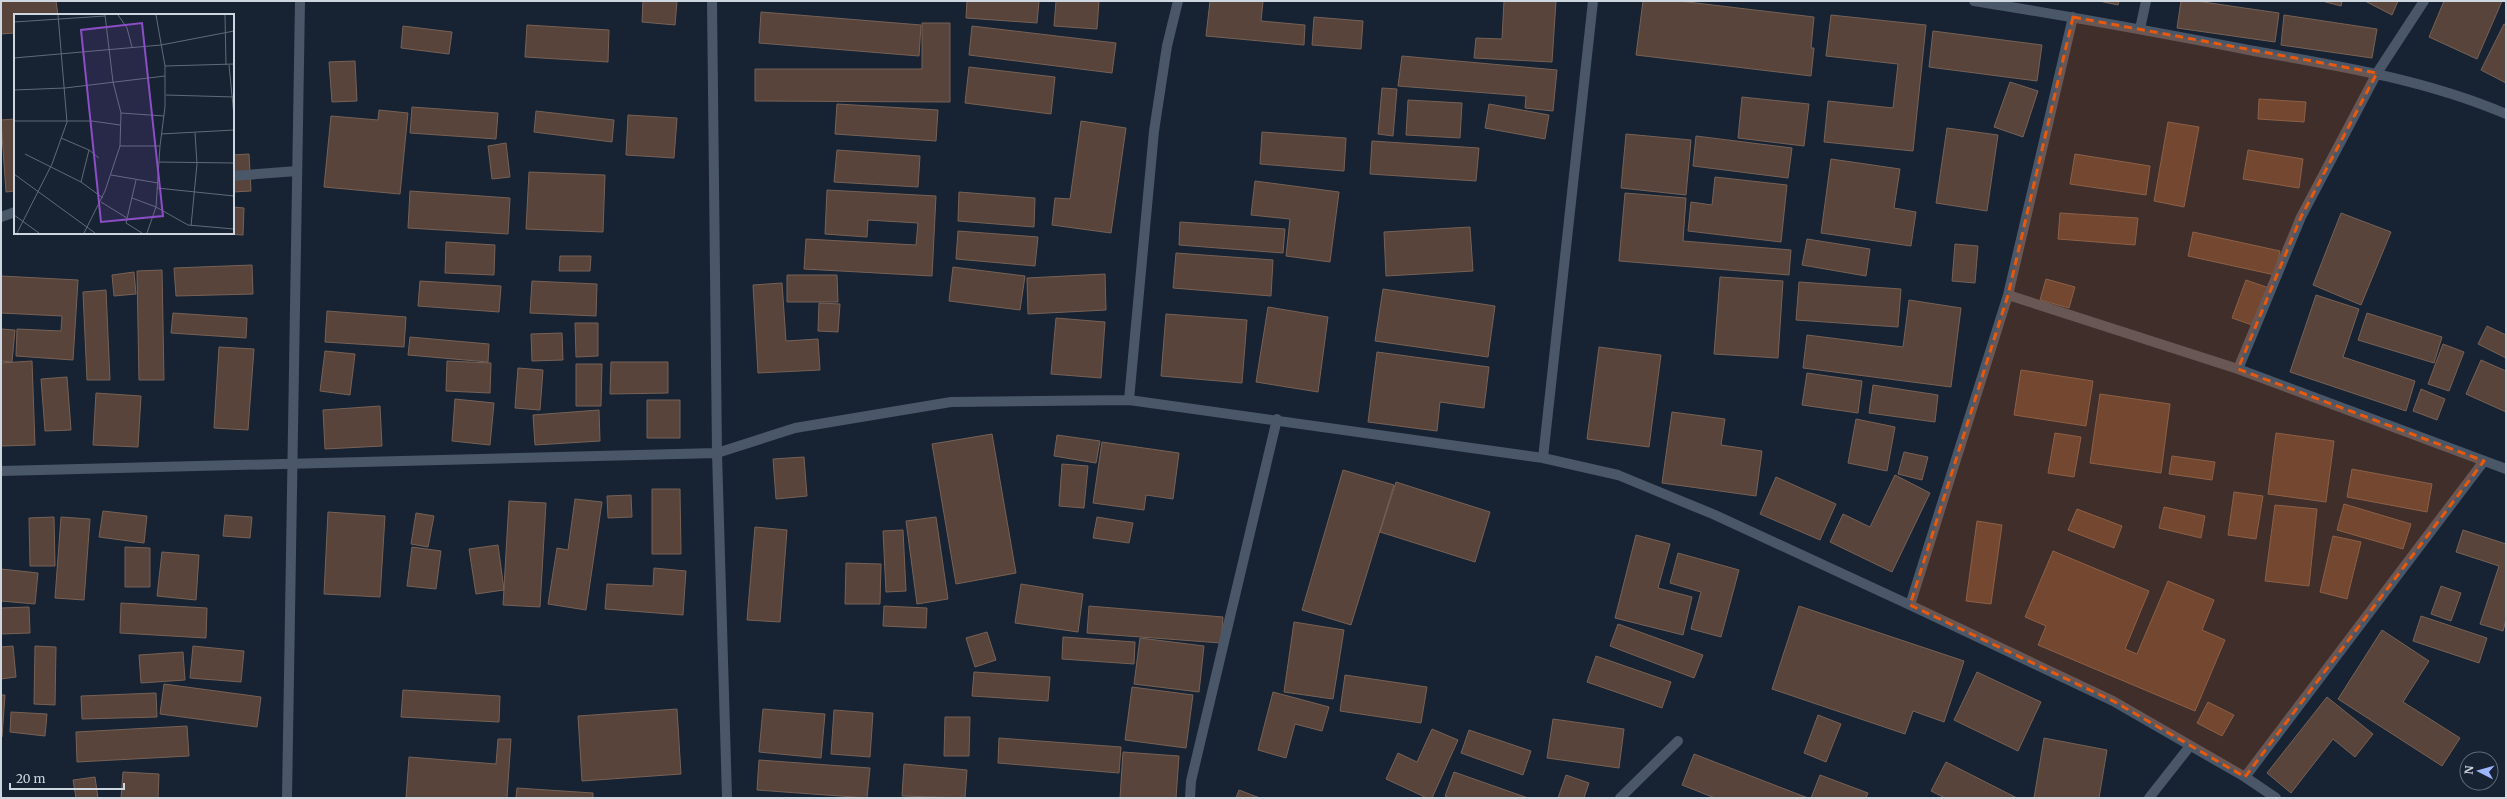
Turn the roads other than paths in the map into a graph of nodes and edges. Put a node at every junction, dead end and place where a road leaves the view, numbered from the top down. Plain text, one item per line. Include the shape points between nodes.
1 (300, 1) edge
2 (712, 1) edge
3 (1178, 1) edge
4 (1593, 1) edge
5 (1974, 1) edge
6 (2146, 1) edge
7 (2424, 1) edge
8 (2073, 17) junction
9 (2140, 30) junction
10 (2377, 73) junction
11 (2506, 114) edge
12 (297, 171) junction
13 (234, 176) edge
14 (14, 212) edge
15 (1, 217) edge
16 (2008, 295) junction
17 (2238, 369) junction
18 (1129, 400) junction
19 (1277, 419) junction
20 (717, 453) junction
21 (1543, 458) junction
22 (2484, 462) junction
23 (293, 464) junction
24 (2506, 469) edge
25 (1, 471) edge
26 (1910, 605) junction
27 (1678, 741) dead end
28 (2190, 746) junction
29 (2245, 777) junction
30 (287, 798) edge
31 (727, 798) edge
32 (1190, 798) edge
33 (1620, 798) edge
34 (2149, 798) edge
35 (2276, 798) edge

1 - 12 street
2 - 20 street
3 - 18 street via 1166,46 1154,131
4 - 21 street
5 - 8 street
6 - 9 street
7 - 10 street
8 - 9 street
8 - 16 street
9 - 10 street
10 - 11 street via 2472,99
10 - 17 street via 2301,217
12 - 13 street
12 - 23 street
14 - 15 street
16 - 17 street
16 - 26 street
17 - 22 street
18 - 19 street
18 - 20 street via 951,402 795,428
19 - 21 street
19 - 32 street via 1191,782
20 - 23 street
20 - 31 street
21 - 26 street via 1618,475 1715,515
22 - 24 street
22 - 29 street
23 - 25 street
23 - 30 street
26 - 28 street via 2114,701
27 - 33 street
28 - 29 street
28 - 34 street
29 - 35 street

